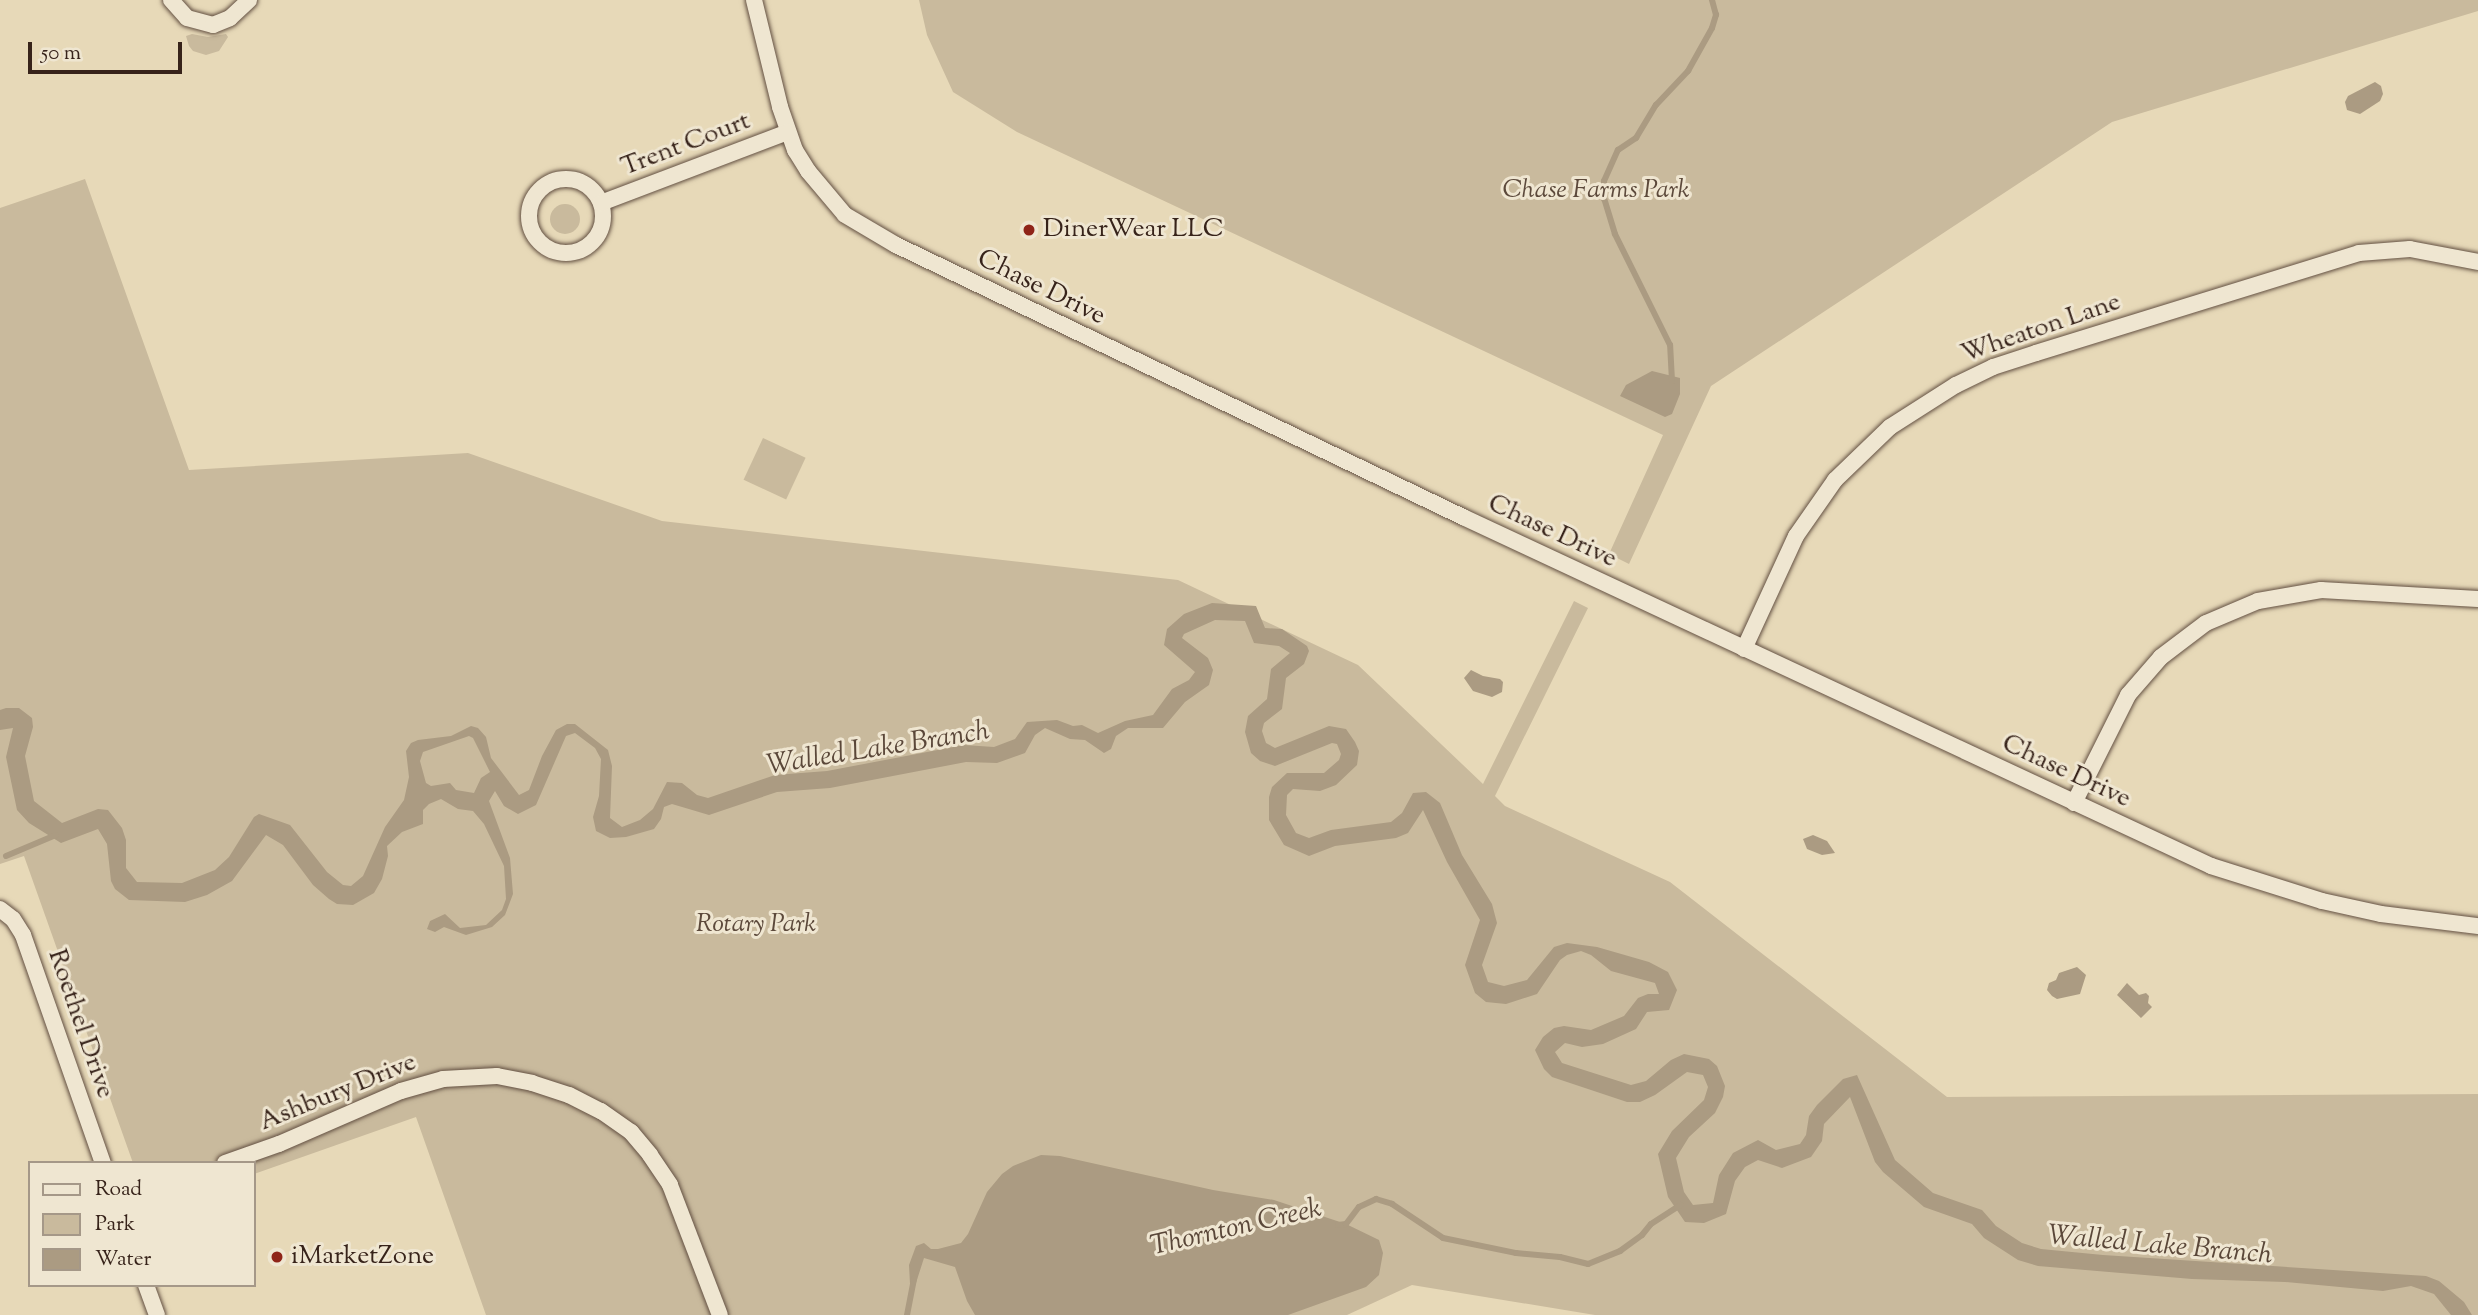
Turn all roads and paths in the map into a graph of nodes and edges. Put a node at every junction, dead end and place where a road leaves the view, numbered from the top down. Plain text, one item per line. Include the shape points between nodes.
1 (171, 0) edge
2 (249, 0) edge
3 (754, 0) edge
4 (788, 132) junction
5 (601, 203) junction
6 (2478, 262) edge
7 (2478, 600) edge
8 (1744, 649) junction
9 (2074, 803) junction
10 (0, 909) edge
11 (2478, 926) edge
12 (102, 1161) edge
13 (231, 1161) edge
14 (147, 1287) edge
15 (157, 1315) edge
16 (720, 1315) edge

1 - 2 street via 187,18 207,24 230,18
3 - 4 street, Chase Drive
4 - 5 street, Trent Court
4 - 8 street, Chase Drive via 808,172 845,215 896,245
5 - 5 street, Trent Court via 584,184 572,179 547,184 531,201 528,212 533,236 541,245 563,254 586,248 601,228
6 - 8 street, Wheaton Lane via 2410,249 2332,260 1993,367 1956,385 1890,427 1828,489 1796,536
7 - 9 street via 2321,590 2258,601 2206,623 2161,657 2128,695
8 - 9 street, Chase Drive
9 - 11 street, Chase Drive via 2266,886 2381,914
10 - 12 street, Roethel Drive via 23,935
13 - 16 street, Ashbury Drive via 401,1091 443,1079 498,1076 532,1083 601,1111 631,1132 650,1155 670,1185
14 - 15 street

